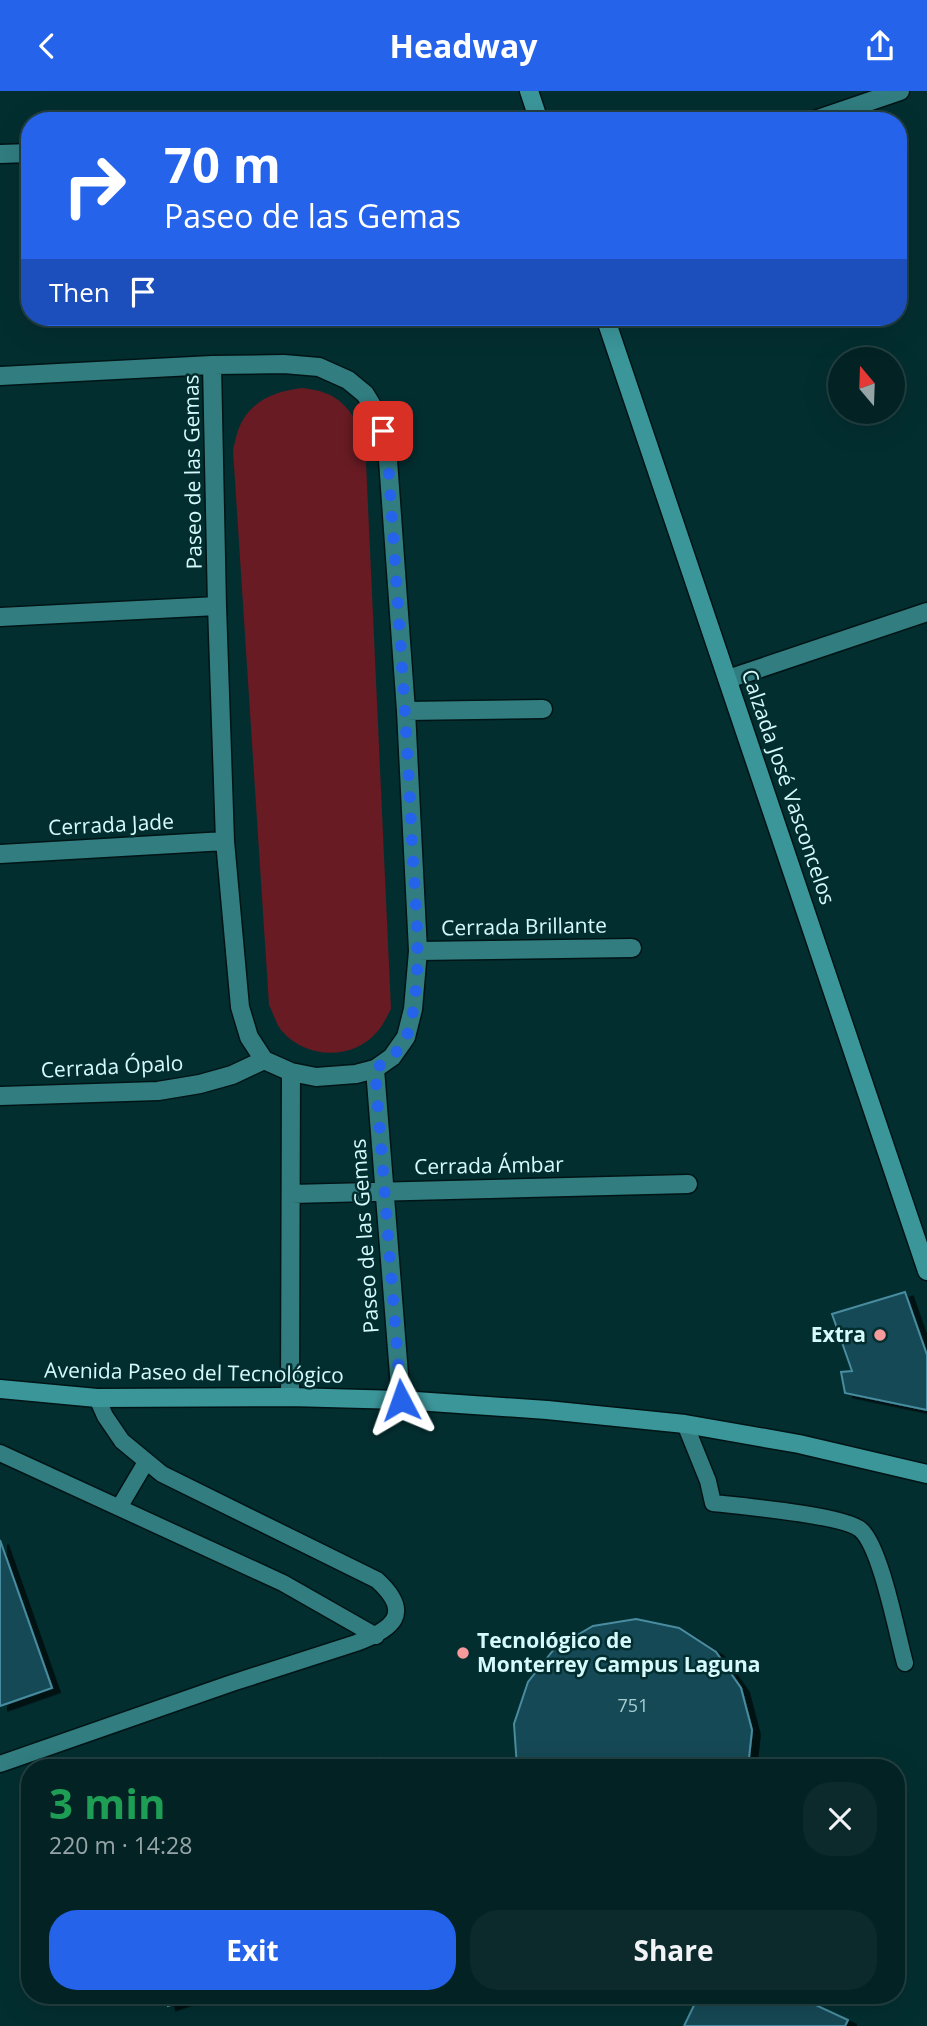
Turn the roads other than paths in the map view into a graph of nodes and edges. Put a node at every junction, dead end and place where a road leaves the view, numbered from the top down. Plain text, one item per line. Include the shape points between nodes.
1 (529, 91) edge
2 (900, 91) edge
3 (536, 112) edge
4 (838, 112) edge
5 (21, 153) edge
6 (0, 154) edge
7 (609, 326) edge
8 (212, 365) junction
9 (0, 376) edge
10 (217, 606) junction
11 (927, 612) edge
12 (0, 617) edge
13 (728, 679) junction
14 (543, 709) dead end
15 (406, 711) junction
16 (225, 841) junction
17 (0, 854) edge
18 (632, 948) dead end
19 (418, 951) junction
20 (264, 1061) junction
21 (375, 1069) junction
22 (291, 1072) junction
23 (0, 1096) edge
24 (688, 1184) dead end
25 (385, 1192) junction
26 (291, 1194) junction
27 (927, 1271) edge
28 (0, 1389) edge
29 (290, 1397) junction
30 (97, 1398) junction
31 (401, 1400) junction
32 (685, 1424) junction
33 (0, 1453) edge
34 (145, 1462) junction
35 (927, 1474) edge
36 (120, 1506) junction
37 (376, 1636) junction
38 (905, 1663) dead end
39 (0, 1765) edge

1 - 3 main road
2 - 4 street
5 - 6 street
7 - 13 main road, Calzada José Vasconcelos
8 - 9 street
8 - 10 street, Paseo de las Gemas
8 - 15 street, Paseo de las Gemas via 320,367 365,394 379,417 387,446
10 - 12 street
10 - 16 street, Paseo de las Gemas
11 - 13 street
13 - 27 main road, Calzada José Vasconcelos
14 - 15 street
15 - 19 street, Paseo de las Gemas
16 - 17 street, Cerrada Jade
16 - 20 street, Paseo de las Gemas via 240,1007 249,1037
18 - 19 street, Cerrada Brillante
19 - 21 street, Paseo de las Gemas via 406,1037 392,1057
20 - 22 street
20 - 23 street, Cerrada Ópalo via 211,1081 158,1091
21 - 22 street via 317,1077
21 - 25 street, Paseo de las Gemas
22 - 26 street
24 - 25 street, Cerrada Ámbar
25 - 26 street, Cerrada Ámbar
25 - 31 street, Paseo de las Gemas
26 - 29 street
28 - 30 main road, Avenida Paseo del Tecnológico
29 - 30 main road, Avenida Paseo del Tecnológico
29 - 31 main road, Avenida Paseo del Tecnológico
30 - 34 lane via 122,1441
31 - 32 main road, Avenida Paseo del Tecnológico
32 - 35 main road, Avenida Paseo del Tecnológico
32 - 38 lane via 713,1503 848,1522 862,1531 876,1554
33 - 36 lane
34 - 36 lane
34 - 37 lane via 377,1580 397,1605 395,1618
36 - 37 lane via 283,1583
37 - 39 lane

